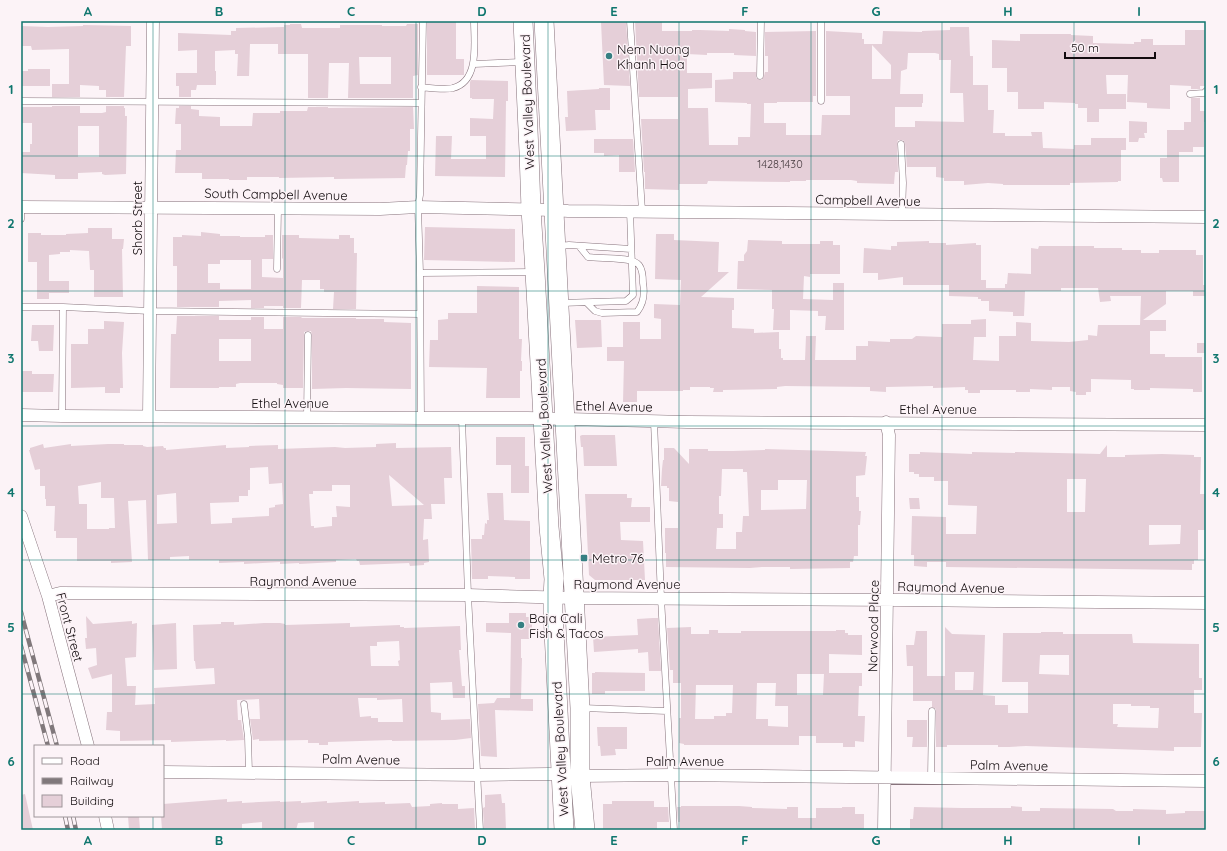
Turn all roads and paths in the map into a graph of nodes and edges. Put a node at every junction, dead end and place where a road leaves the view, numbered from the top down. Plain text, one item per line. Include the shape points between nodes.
1 (153, 21) edge
2 (423, 21) edge
3 (474, 21) edge
4 (523, 21) edge
5 (544, 21) edge
6 (630, 21) edge
7 (761, 21) edge
8 (821, 21) edge
9 (525, 62) junction
10 (474, 64) junction
11 (760, 76) dead end
12 (421, 87) junction
13 (1206, 90) edge
14 (1190, 94) dead end
15 (21, 101) edge
16 (152, 101) junction
17 (821, 101) dead end
18 (421, 103) junction
19 (901, 144) dead end
20 (21, 207) edge
21 (151, 207) junction
22 (418, 207) junction
23 (278, 208) junction
24 (531, 209) junction
25 (554, 210) junction
26 (636, 211) junction
27 (902, 214) junction
28 (1206, 217) edge
29 (21, 219) edge
30 (556, 246) junction
31 (579, 246) junction
32 (631, 249) junction
33 (631, 260) junction
34 (277, 269) dead end
35 (535, 272) junction
36 (420, 273) junction
37 (559, 303) junction
38 (587, 303) junction
39 (21, 307) edge
40 (63, 307) junction
41 (150, 311) junction
42 (420, 314) junction
43 (308, 334) dead end
44 (21, 415) edge
45 (62, 416) junction
46 (149, 416) junction
47 (307, 417) junction
48 (421, 418) junction
49 (462, 418) junction
50 (544, 418) junction
51 (565, 419) junction
52 (654, 421) junction
53 (886, 422) junction
54 (1206, 425) edge
55 (21, 516) edge
56 (468, 595) junction
57 (48, 596) junction
58 (553, 597) junction
59 (574, 598) junction
60 (661, 598) junction
61 (887, 600) junction
62 (1206, 604) edge
63 (244, 704) dead end
64 (580, 708) junction
65 (667, 711) junction
66 (932, 712) dead end
67 (88, 745) edge
68 (164, 772) edge
69 (249, 773) junction
70 (478, 775) junction
71 (561, 775) junction
72 (671, 775) junction
73 (580, 776) junction
74 (885, 777) junction
75 (931, 778) junction
76 (1206, 781) edge
77 (105, 817) edge
78 (108, 830) edge
79 (480, 830) edge
80 (564, 830) edge
81 (585, 830) edge
82 (674, 830) edge
83 (884, 830) edge

1 - 16 street, Shorb Street
2 - 12 lane
3 - 10 lane
4 - 9 main road, West Valley Boulevard
5 - 25 main road, West Valley Boulevard
6 - 26 lane
7 - 11 lane
8 - 17 lane
9 - 10 lane
9 - 24 main road, West Valley Boulevard
10 - 12 lane via 467,78 453,88
12 - 18 lane
13 - 14 lane via 1204,93
15 - 16 lane
16 - 18 lane
16 - 21 street, Shorb Street
18 - 22 lane
19 - 27 lane
20 - 21 street, South Campbell Avenue
20 - 29 lane
21 - 23 street, South Campbell Avenue
21 - 41 street, Shorb Street
22 - 23 street, South Campbell Avenue
22 - 24 street, South Campbell Avenue
22 - 36 lane
23 - 34 lane
24 - 25 street, Campbell Avenue
24 - 35 main road, West Valley Boulevard
25 - 26 street, Campbell Avenue
25 - 30 main road, West Valley Boulevard
26 - 27 street, Campbell Avenue
26 - 32 lane
27 - 28 street, Campbell Avenue
30 - 31 lane
30 - 37 main road, West Valley Boulevard
31 - 32 lane
31 - 33 lane via 588,257
32 - 33 lane
33 - 38 lane via 633,295 626,301
33 - 38 lane via 639,264 642,270 645,294 642,306 637,312 602,313 595,311
35 - 36 lane
35 - 50 main road, West Valley Boulevard
36 - 42 lane
37 - 38 lane
37 - 51 main road, West Valley Boulevard
39 - 40 lane
40 - 41 lane
40 - 45 lane
41 - 42 lane
41 - 46 street, Shorb Street
42 - 48 lane
43 - 47 lane
44 - 45 street, Ethel Avenue
45 - 46 street, Ethel Avenue
46 - 47 street, Ethel Avenue
47 - 48 street, Ethel Avenue
48 - 49 street, Ethel Avenue
49 - 50 street, Ethel Avenue
49 - 56 lane
50 - 51 street, Ethel Avenue
50 - 58 main road, West Valley Boulevard
51 - 52 street, Ethel Avenue
51 - 59 main road, West Valley Boulevard
52 - 53 street, Ethel Avenue
52 - 60 lane
53 - 54 street, Ethel Avenue
53 - 61 street, Norwood Place via 889,435
55 - 57 street, Front Street
56 - 57 street, Raymond Avenue via 60,593
56 - 58 street, Raymond Avenue
56 - 70 lane
57 - 67 street, Front Street
58 - 59 street, Raymond Avenue
58 - 71 main road, West Valley Boulevard
59 - 60 street, Raymond Avenue
59 - 64 main road, West Valley Boulevard
60 - 61 street, Raymond Avenue
60 - 65 lane
61 - 62 street, Raymond Avenue
61 - 74 street, Norwood Place
63 - 69 lane
64 - 65 lane
64 - 73 main road, West Valley Boulevard
65 - 72 lane
66 - 75 lane
68 - 69 street, Palm Avenue
69 - 70 street, Palm Avenue
70 - 71 street, Palm Avenue
70 - 79 lane
71 - 73 street, Palm Avenue
71 - 80 main road, West Valley Boulevard
72 - 73 street, Palm Avenue
72 - 74 street, Palm Avenue
72 - 82 lane
73 - 81 main road, West Valley Boulevard
74 - 75 street, Palm Avenue
74 - 83 street, Norwood Place
75 - 76 street, Palm Avenue
77 - 78 street

